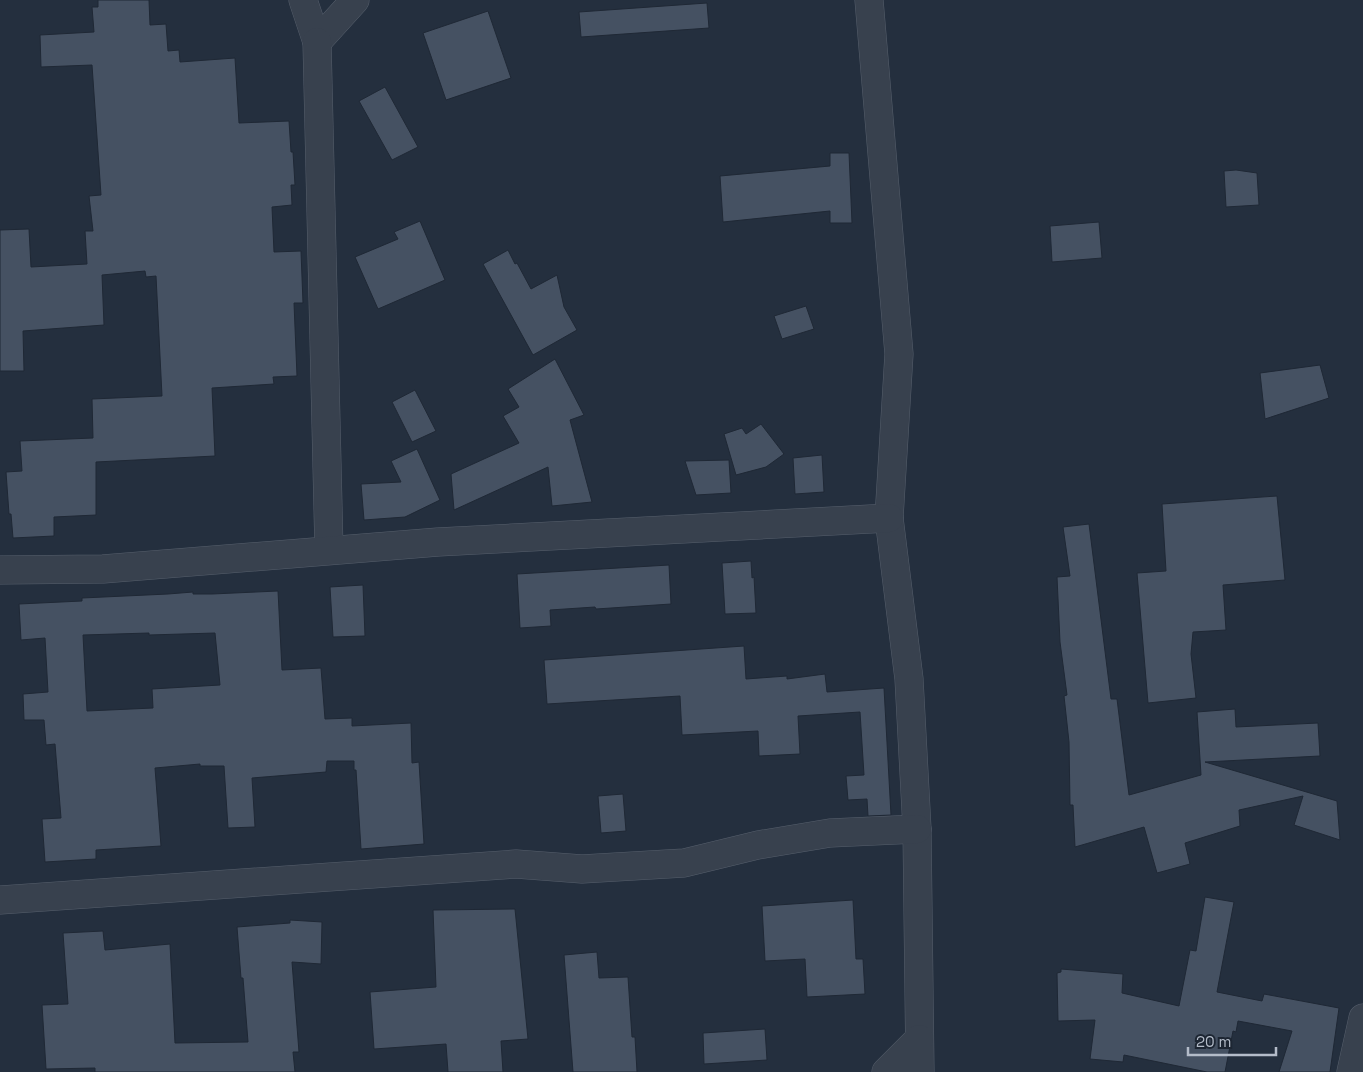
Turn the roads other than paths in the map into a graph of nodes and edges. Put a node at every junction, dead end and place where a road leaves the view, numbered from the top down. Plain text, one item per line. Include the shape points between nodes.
1 (303, 0) edge
2 (355, 0) edge
3 (869, 0) edge
4 (316, 42) junction
5 (888, 518) junction
6 (329, 550) junction
7 (0, 570) edge
8 (917, 829) junction
9 (0, 900) edge
10 (1363, 1018) edge
11 (919, 1039) junction
12 (886, 1072) edge
13 (920, 1072) edge
14 (1351, 1072) edge

1 - 4 street
2 - 4 street
3 - 5 street via 899,354
4 - 6 street
5 - 6 street
5 - 8 street via 909,679
6 - 7 street via 103,569
8 - 9 street via 830,833 758,845 684,863 582,869 516,864
8 - 11 street
10 - 14 street
11 - 12 street
11 - 13 street

